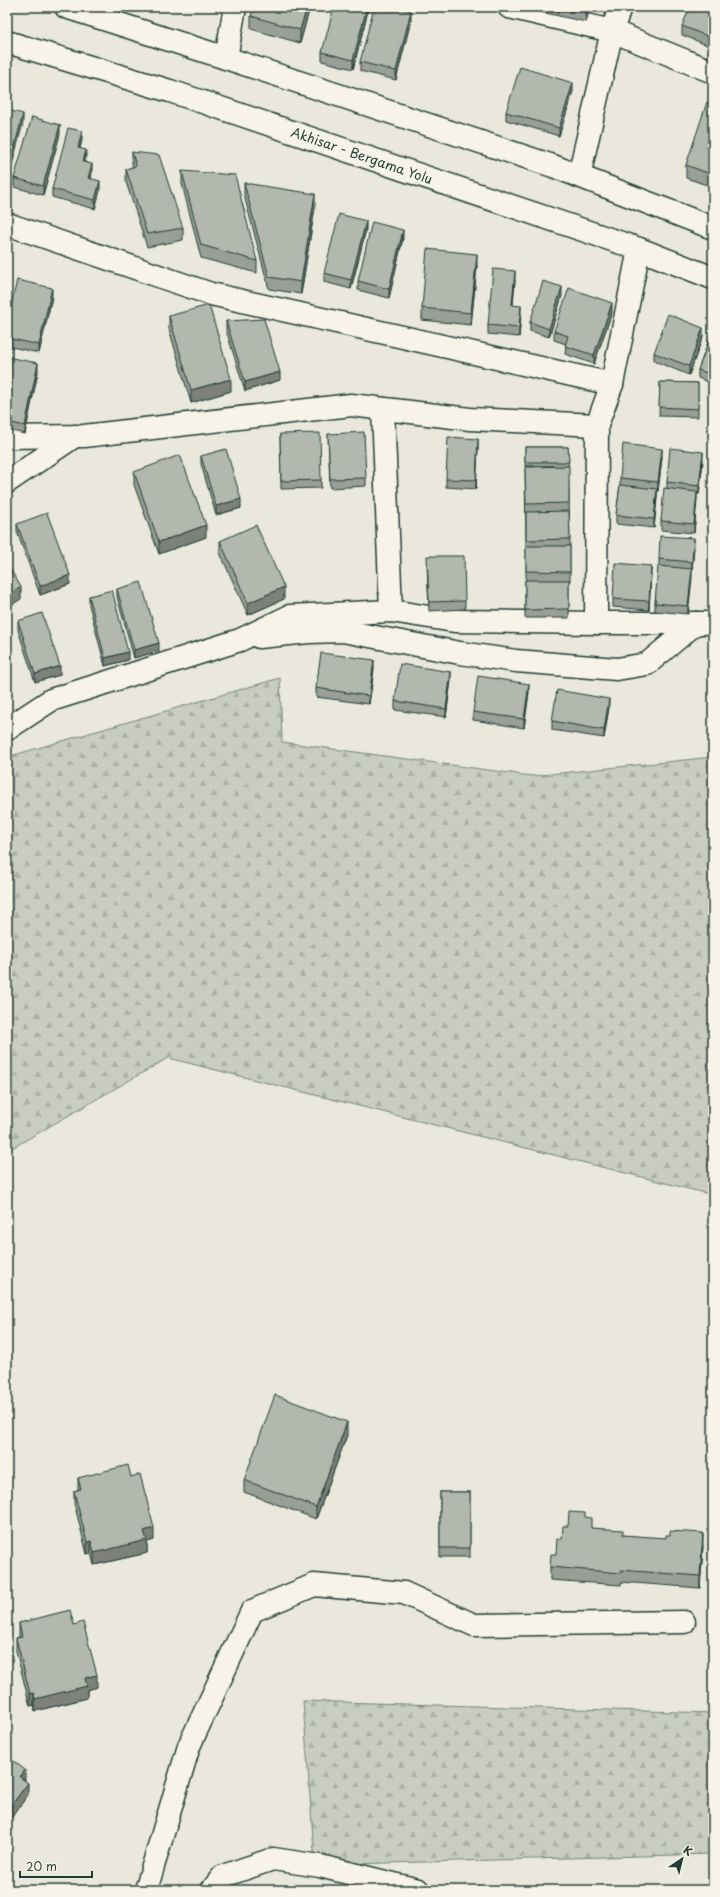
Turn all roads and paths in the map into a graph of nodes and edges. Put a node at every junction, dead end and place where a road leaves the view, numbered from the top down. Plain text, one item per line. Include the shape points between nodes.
1 (66, 7) edge
2 (235, 7) edge
3 (509, 7) edge
4 (620, 7) edge
5 (612, 31) junction
6 (7, 42) edge
7 (226, 58) junction
8 (713, 72) edge
9 (579, 176) junction
10 (7, 224) edge
11 (713, 228) edge
12 (639, 249) junction
13 (713, 278) edge
14 (612, 384) junction
15 (383, 409) junction
16 (597, 425) junction
17 (75, 436) junction
18 (7, 437) edge
19 (7, 482) edge
20 (391, 611) junction
21 (596, 623) junction
22 (705, 623) edge
23 (240, 640) junction
24 (7, 728) edge
25 (684, 1622) dead end
26 (146, 1890) edge
27 (212, 1890) edge
28 (418, 1890) edge

1 - 7 street
2 - 7 street
3 - 5 street
4 - 5 street
5 - 8 street
5 - 9 street
6 - 12 street, Akhisar - Bergama Yolu via 170,91
7 - 9 street
9 - 11 street
10 - 14 street via 211,294
12 - 13 street, Akhisar - Bergama Yolu
12 - 14 street
14 - 16 street
15 - 16 street via 470,419
15 - 17 street via 351,405
15 - 20 street
16 - 21 street
17 - 18 street
17 - 19 street
20 - 21 street via 454,620
20 - 23 street via 290,616
21 - 22 street
22 - 23 street via 647,664 617,669 516,661 343,631
23 - 24 street via 52,700
25 - 26 street via 474,1625 404,1593 314,1585 252,1611 189,1746
27 - 28 street via 223,1876 273,1859 320,1866

